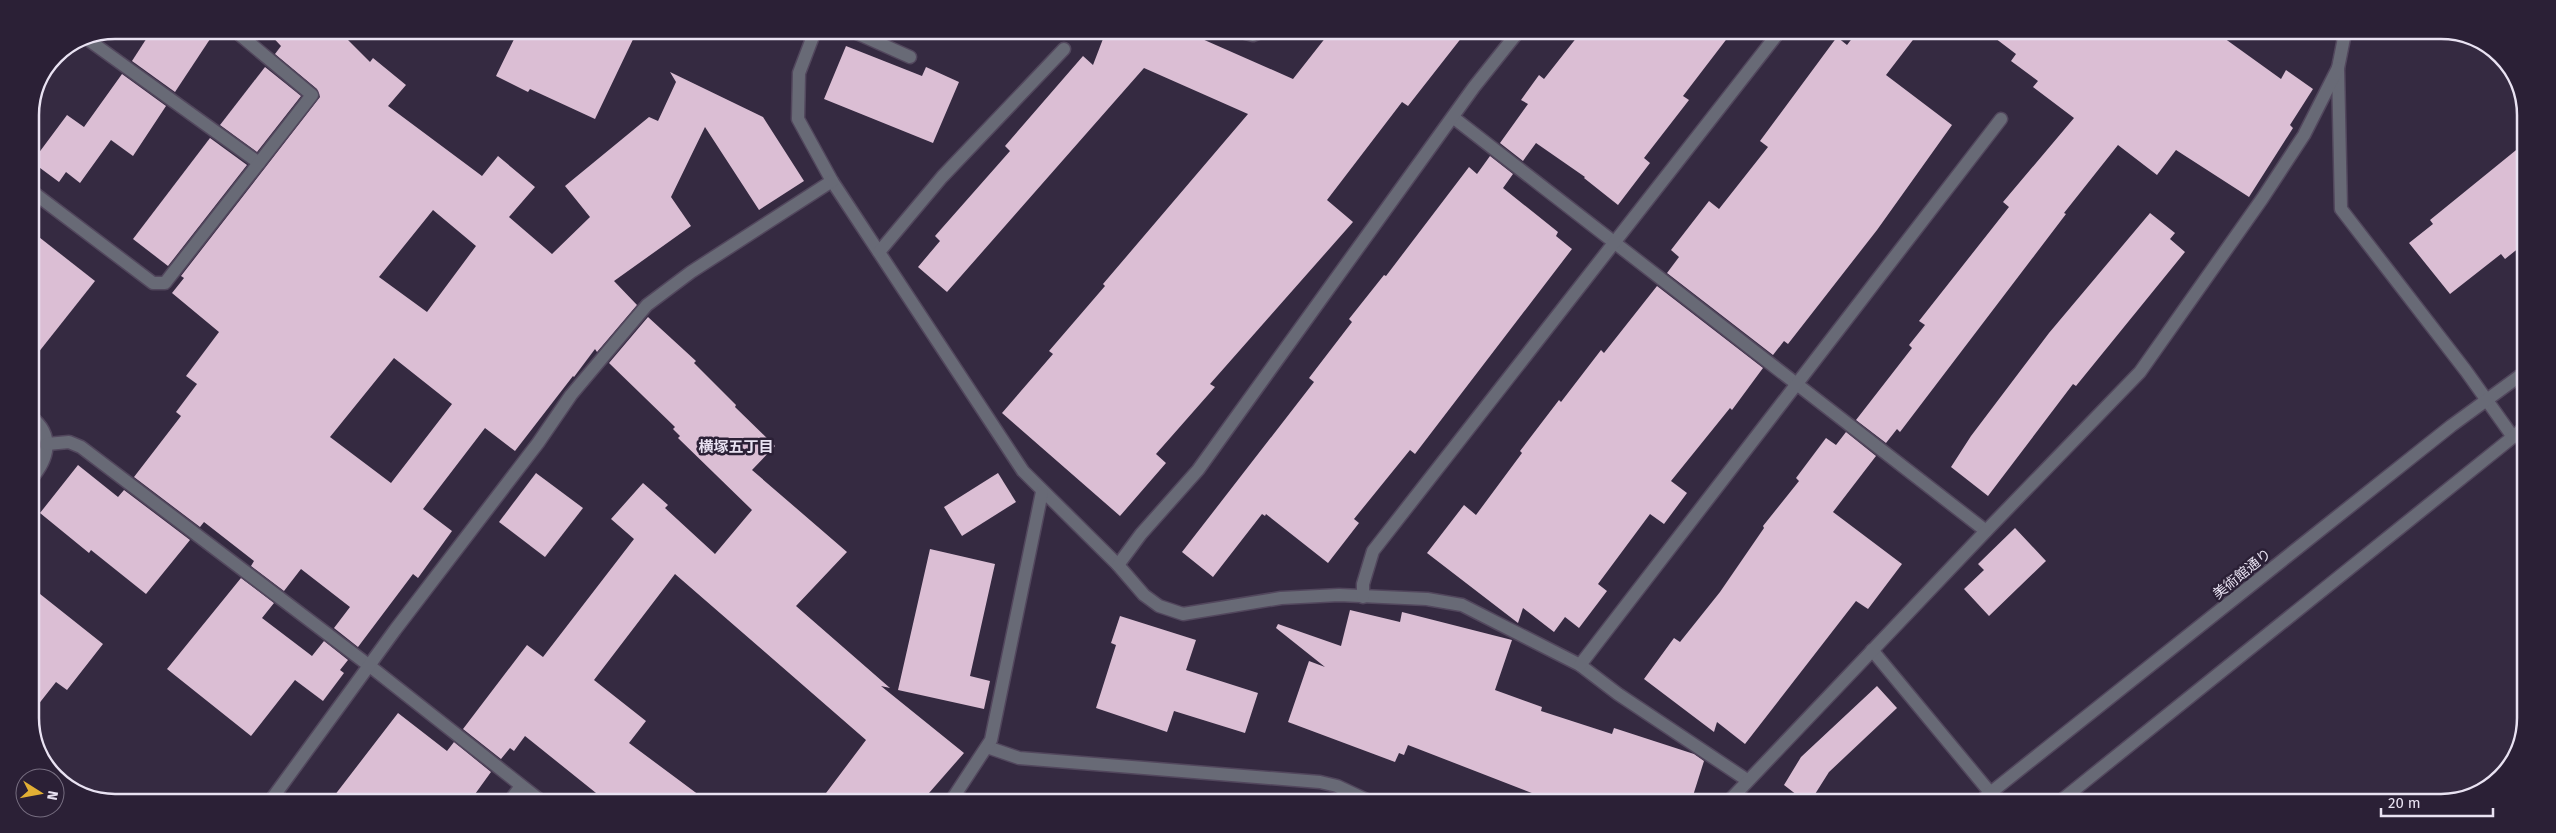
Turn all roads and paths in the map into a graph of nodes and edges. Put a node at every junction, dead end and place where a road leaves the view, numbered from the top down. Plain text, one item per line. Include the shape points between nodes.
1 (245, 39) edge
2 (813, 39) edge
3 (870, 39) edge
4 (1513, 39) edge
5 (1774, 39) edge
6 (2344, 39) edge
7 (92, 43) edge
8 (1064, 49) dead end
9 (910, 57) dead end
10 (2338, 68) junction
11 (1454, 118) junction
12 (2001, 118) dead end
13 (259, 163) junction
14 (832, 181) junction
15 (39, 197) edge
16 (1615, 242) junction
17 (879, 252) junction
18 (2517, 378) edge
19 (1796, 385) junction
20 (2486, 400) junction
21 (39, 425) edge
22 (2517, 434) edge
23 (2513, 437) junction
24 (47, 444) junction
25 (39, 466) edge
26 (1042, 492) junction
27 (1986, 531) junction
28 (1118, 565) junction
29 (1363, 597) junction
30 (1872, 650) junction
31 (1580, 665) junction
32 (370, 667) junction
33 (987, 748) junction
34 (1747, 780) junction
35 (522, 786) junction
36 (275, 794) edge
37 (516, 794) edge
38 (532, 794) edge
39 (955, 794) edge
40 (1354, 794) edge
41 (1735, 794) edge
42 (1991, 794) edge
43 (1999, 794) edge
44 (2068, 794) edge

1 - 13 street via 312,96
2 - 14 street via 799,73 798,119
3 - 9 street
4 - 11 street
5 - 16 street
6 - 10 street
7 - 13 street
8 - 17 street via 942,177
10 - 20 street via 2341,209
10 - 27 street via 2304,135 2140,372
11 - 16 street
11 - 28 street via 1198,470
12 - 19 street
13 - 15 street via 165,283 153,283
14 - 17 street
14 - 32 street via 691,272 647,305 571,395
16 - 19 street
16 - 29 street via 1373,552 1362,584
17 - 26 street via 1022,470
18 - 20 street, 美術館通り
19 - 27 street
19 - 31 street
20 - 23 street
20 - 43 street, 美術館通り
21 - 24 street via 45,431
22 - 23 street
23 - 44 street
24 - 25 street
24 - 32 street via 69,442 80,447
26 - 28 street
26 - 33 street via 1006,675
27 - 30 street
28 - 29 street via 1144,595 1159,606 1183,614 1281,598
29 - 31 street via 1427,599 1462,605
30 - 34 street
30 - 42 street
31 - 34 street
32 - 35 street
32 - 36 street
33 - 39 street
33 - 40 street via 1019,758 1320,782
34 - 41 street
35 - 37 street
35 - 38 street

